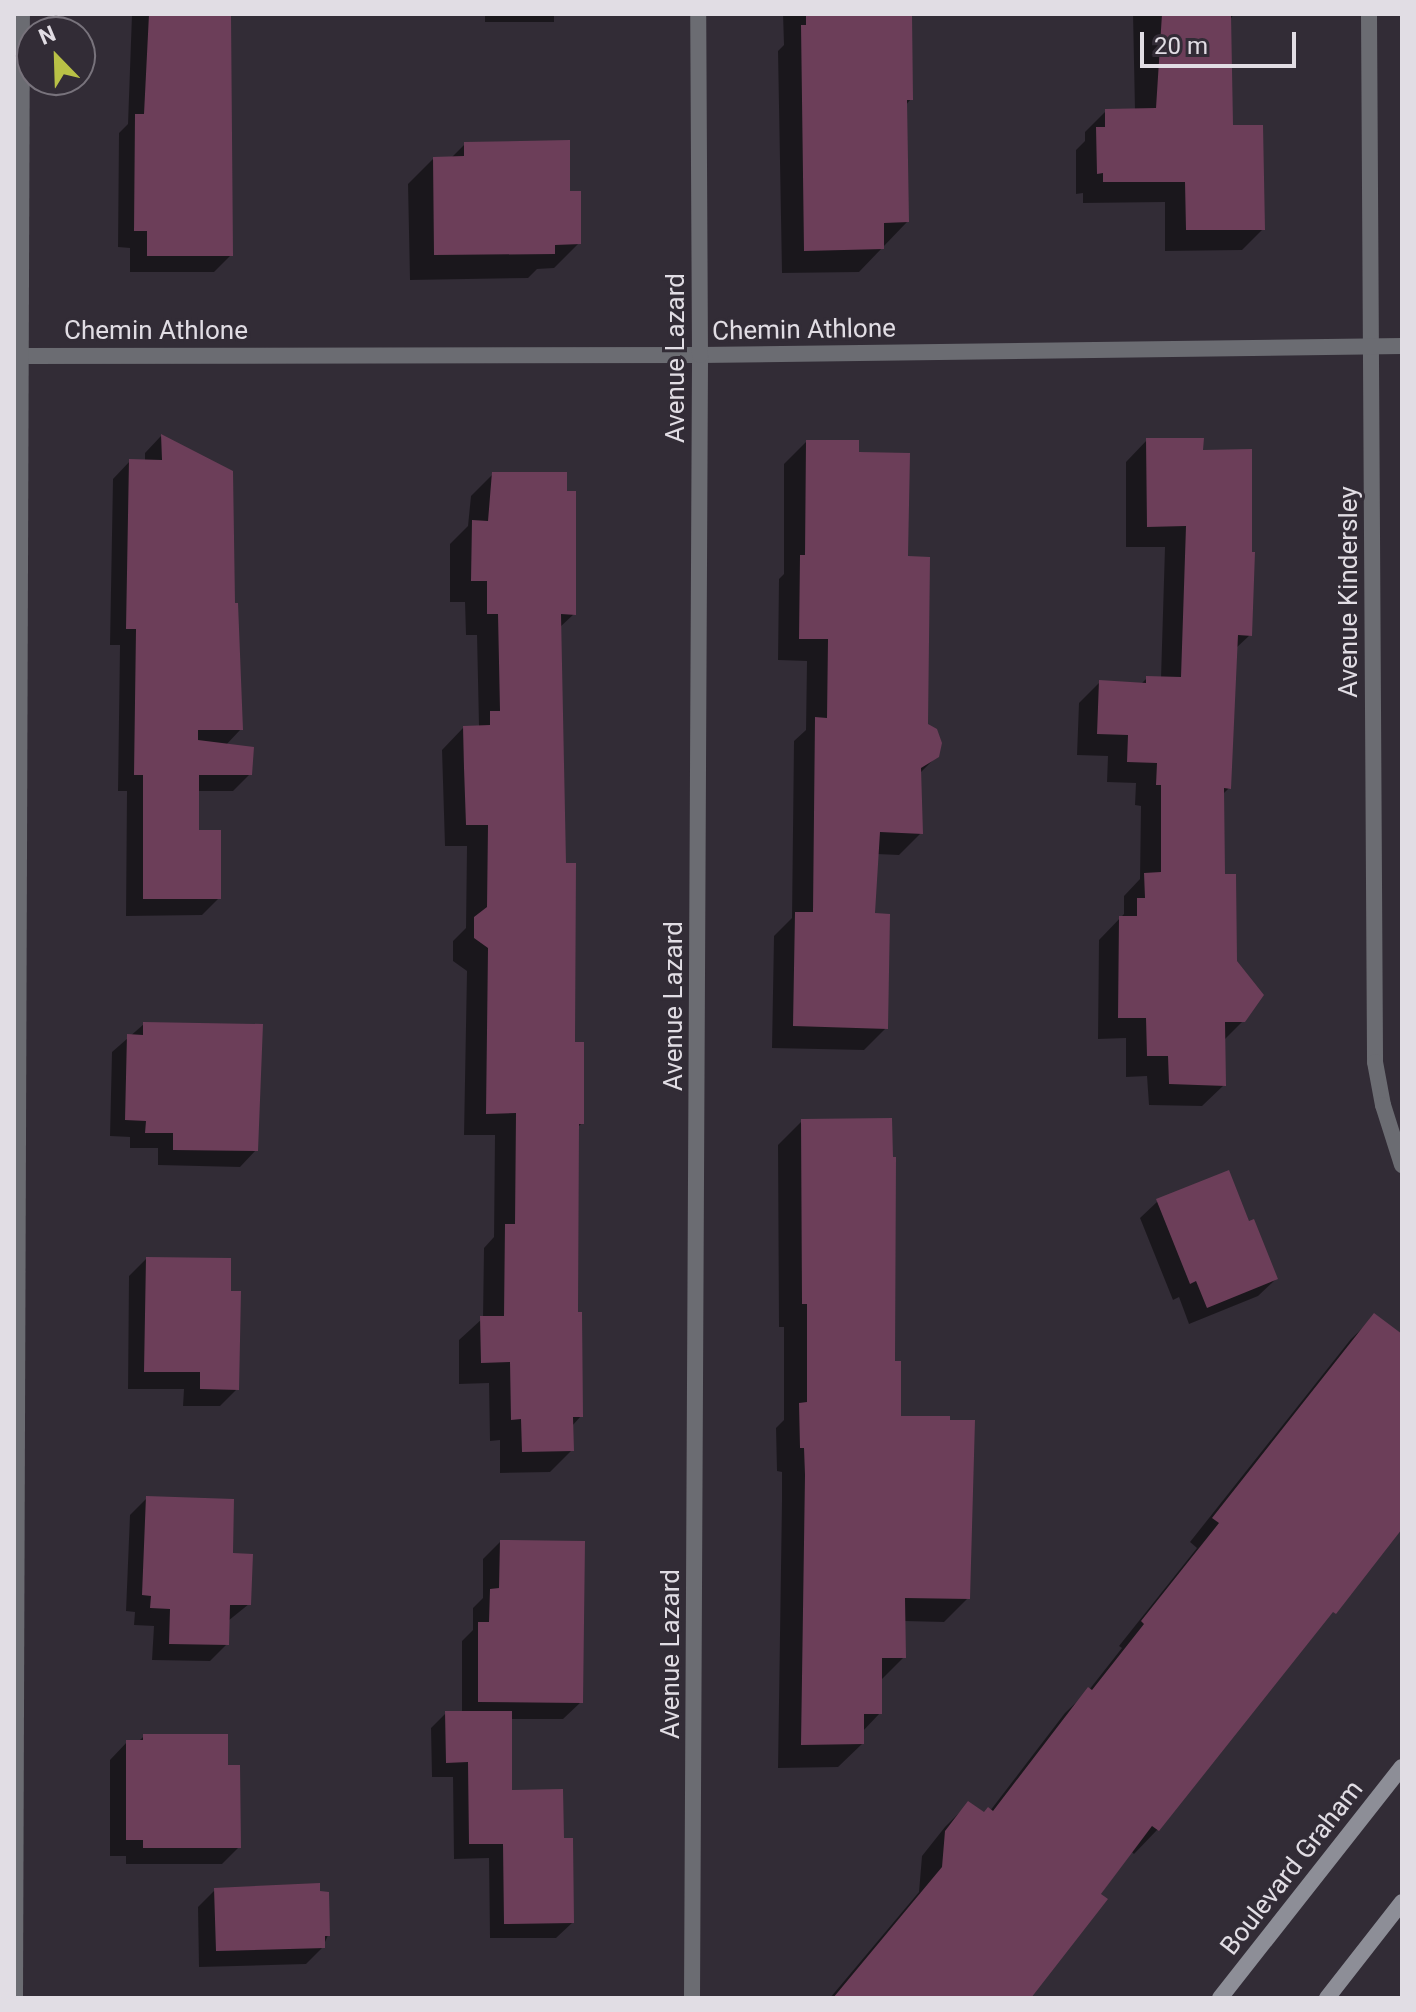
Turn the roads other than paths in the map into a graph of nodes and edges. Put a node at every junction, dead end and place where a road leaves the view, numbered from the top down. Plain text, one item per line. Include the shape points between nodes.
1 (22, 14) edge
2 (698, 14) edge
3 (1369, 14) edge
4 (1402, 346) edge
5 (1371, 347) junction
6 (700, 355) junction
7 (17, 356) edge
8 (1402, 1165) edge
9 (1402, 1767) edge
10 (1402, 1902) edge
11 (15, 1998) edge
12 (692, 1998) edge
13 (1220, 1998) edge
14 (1327, 1998) edge

1 - 7 street
2 - 6 street, Avenue Lazard
3 - 5 street, Avenue Kindersley
4 - 5 street, Chemin Athlone
5 - 6 street, Chemin Athlone
5 - 8 street, Avenue Kindersley via 1375,1062
6 - 7 street, Chemin Athlone
6 - 12 street, Avenue Lazard
7 - 11 street
9 - 13 street, Boulevard Graham
10 - 14 street

